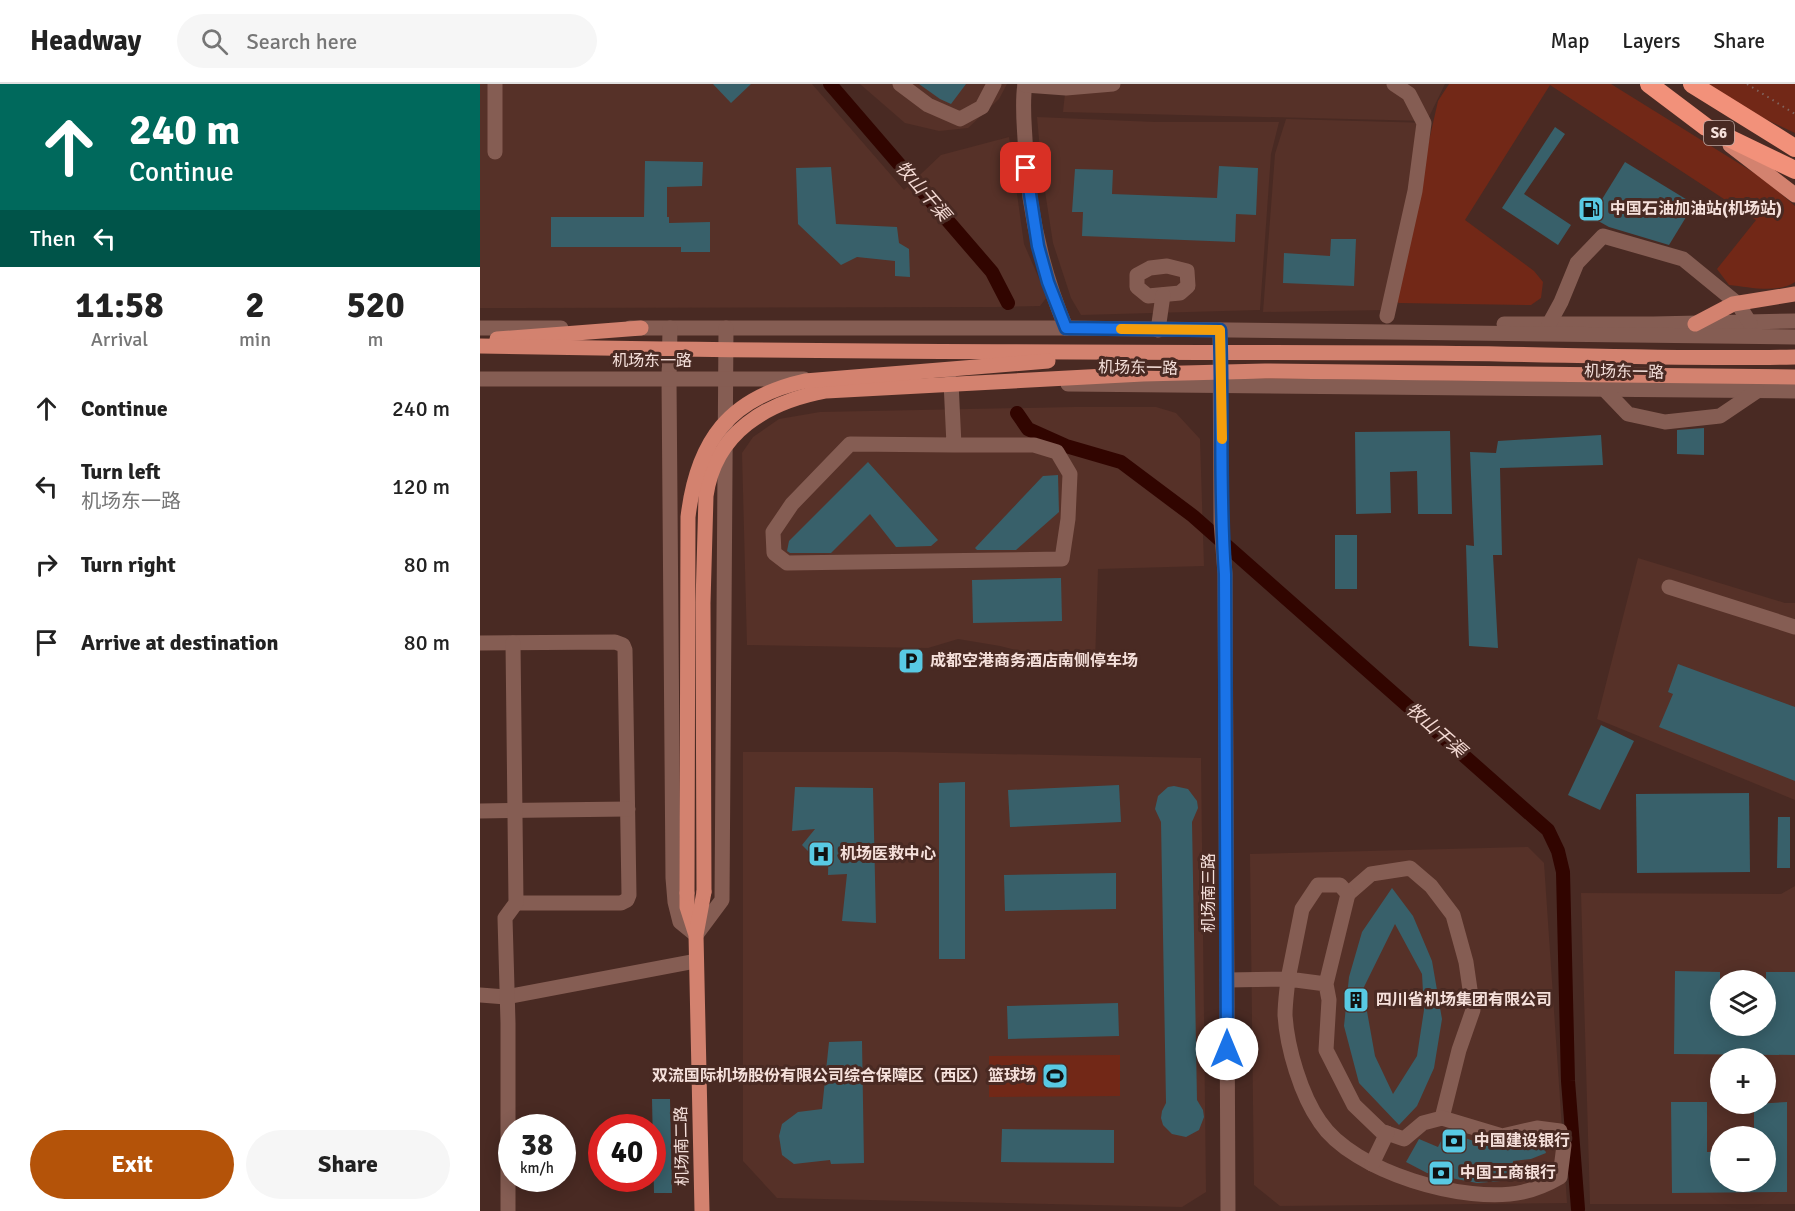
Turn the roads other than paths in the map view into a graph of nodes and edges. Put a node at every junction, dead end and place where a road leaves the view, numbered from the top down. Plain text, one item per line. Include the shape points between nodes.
1 (495, 84) edge
2 (900, 84) edge
3 (994, 84) edge
4 (1113, 84) edge
5 (1394, 84) edge
6 (1649, 84) edge
7 (1692, 84) edge
8 (1025, 85) edge
9 (1706, 127) junction
10 (1795, 148) edge
11 (495, 152) dead end
12 (1795, 170) edge
13 (1795, 195) edge
14 (1795, 294) edge
15 (1163, 296) dead end
16 (1737, 303) junction
17 (1387, 316) dead end
18 (1795, 321) edge
19 (1750, 323) junction
20 (1549, 324) junction
21 (1695, 324) junction
22 (480, 328) edge
23 (641, 328) junction
24 (670, 328) junction
25 (726, 328) junction
26 (1066, 328) junction
27 (1158, 330) junction
28 (1220, 330) junction
29 (1400, 333) junction
30 (1794, 337) edge
31 (480, 339) edge
32 (480, 346) edge
33 (1150, 352) junction
34 (1795, 357) edge
35 (1795, 377) edge
36 (480, 379) edge
37 (669, 379) junction
38 (725, 379) junction
39 (951, 382) junction
40 (1222, 387) junction
41 (1605, 390) junction
42 (1757, 391) junction
43 (1795, 391) edge
44 (954, 444) junction
45 (1669, 587) dead end
46 (1795, 627) edge
47 (480, 643) edge
48 (513, 643) junction
49 (628, 809) junction
50 (480, 811) edge
51 (515, 811) junction
52 (1348, 894) junction
53 (516, 903) junction
54 (696, 935) junction
55 (696, 961) junction
56 (1288, 979) junction
57 (1227, 980) junction
58 (1326, 984) junction
59 (480, 995) edge
60 (506, 997) junction
61 (1443, 1118) junction
62 (1387, 1133) junction
63 (1372, 1164) junction
64 (508, 1211) edge
65 (702, 1211) edge
66 (1228, 1211) edge

1 - 11 street
2 - 3 street via 928,105 960,118 982,107
4 - 8 street via 1066,88
5 - 17 street via 1409,94 1424,123 1415,191
6 - 9 highway, S6
7 - 10 highway, S6
8 - 26 street via 1026,168 1038,246
9 - 12 highway, S6
9 - 13 main road
14 - 16 main road
15 - 27 street
16 - 19 street
16 - 20 street via 1683,259 1603,236 1577,263
16 - 21 main road
18 - 19 street
19 - 21 street
20 - 21 street
20 - 29 street via 1456,326
22 - 23 street, 机场东一路
23 - 24 street, 机场东一路
23 - 31 main road
24 - 25 street, 机场东一路
24 - 37 street
25 - 26 street, 机场东一路
25 - 38 street
26 - 27 street, 机场东一路
27 - 28 street, 机场东一路
28 - 29 street, 机场东一路
28 - 40 street, 机场南三路
29 - 30 street, 机场东一路
32 - 33 main road, bridge via 784,352
33 - 34 main road, bridge
33 - 54 main road, bridge via 805,381 757,397 721,428 696,471 688,517 687,907
35 - 54 main road, bridge via 1312,371 1143,374 826,391 787,400 762,411 741,428 720,456 706,496 704,892
36 - 37 street, 机场东一路
37 - 38 street, 机场东一路
37 - 54 street via 673,878 680,922
38 - 39 street, 机场东一路
38 - 54 street via 722,900
39 - 40 street, 机场东一路
39 - 44 street
40 - 41 street, 机场东一路
40 - 57 street, 机场南三路
41 - 42 street, 机场东一路
41 - 42 street via 1628,414 1665,422 1720,416
42 - 43 street, 机场东一路
44 - 44 street via 1034,445 1057,452 1070,474 1062,559 787,563 774,553 773,532 792,504 850,444
45 - 46 street
47 - 48 street
48 - 49 street via 622,645 627,685
48 - 51 street
49 - 51 street
49 - 53 street via 627,900
50 - 51 street
51 - 53 street
52 - 56 street via 1340,885 1318,885 1302,909
52 - 58 street
52 - 61 street via 1371,874 1410,868 1431,886 1453,915 1466,962 1473,1010
53 - 60 street via 505,918
54 - 55 main road, 机场南二路
55 - 60 street
55 - 65 main road, 机场南二路
56 - 57 street
56 - 58 street
56 - 63 street via 1285,1015 1296,1075 1320,1123 1339,1144
57 - 66 street, 机场南三路
58 - 62 street via 1326,1050 1354,1105
59 - 60 street
60 - 64 street
61 - 62 street via 1424,1123 1404,1139
61 - 63 street via 1502,1136 1537,1128 1560,1131 1564,1145 1560,1177 1521,1193 1470,1195 1412,1182
62 - 63 street

